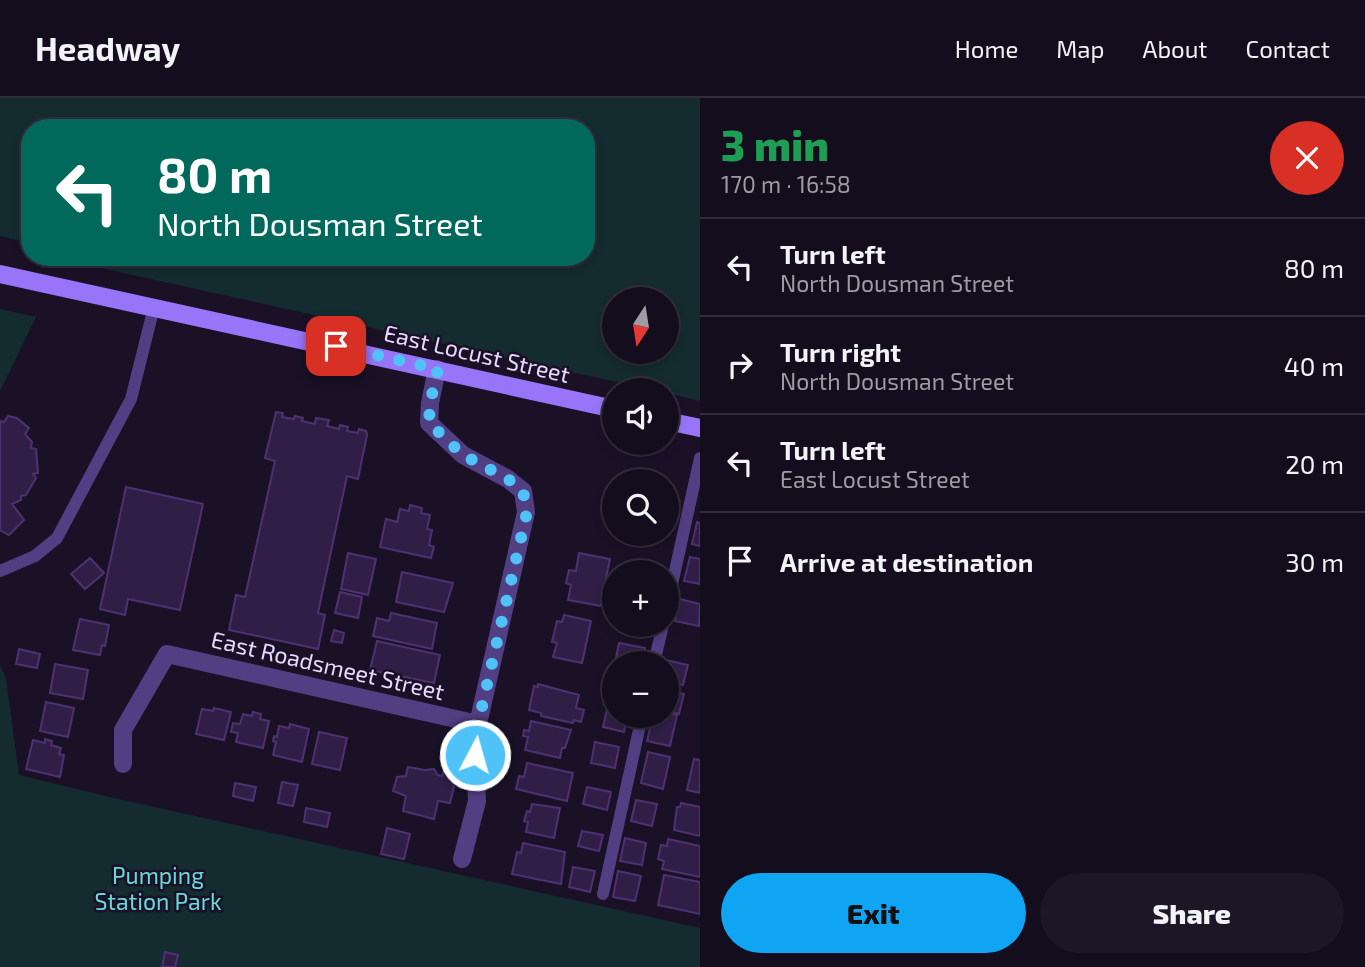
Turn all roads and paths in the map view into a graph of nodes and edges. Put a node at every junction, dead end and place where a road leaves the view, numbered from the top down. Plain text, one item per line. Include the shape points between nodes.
1 (0, 274) edge
2 (154, 307) junction
3 (438, 369) junction
4 (602, 406) edge
5 (679, 424) edge
6 (700, 428) edge
7 (700, 458) edge
8 (677, 560) edge
9 (1, 569) edge
10 (478, 724) junction
11 (639, 728) edge
12 (123, 764) dead end
13 (462, 859) dead end
14 (603, 894) dead end

1 - 2 main road, East Locust Street
2 - 3 main road, East Locust Street
2 - 9 lane via 131,400 57,538 35,556
3 - 4 main road, East Locust Street
3 - 10 street via 429,423 463,455 523,491 527,512
5 - 6 main road
7 - 8 lane
10 - 12 street, East Roadsmeet Street via 167,654 123,730
10 - 13 street via 477,801
11 - 14 lane

